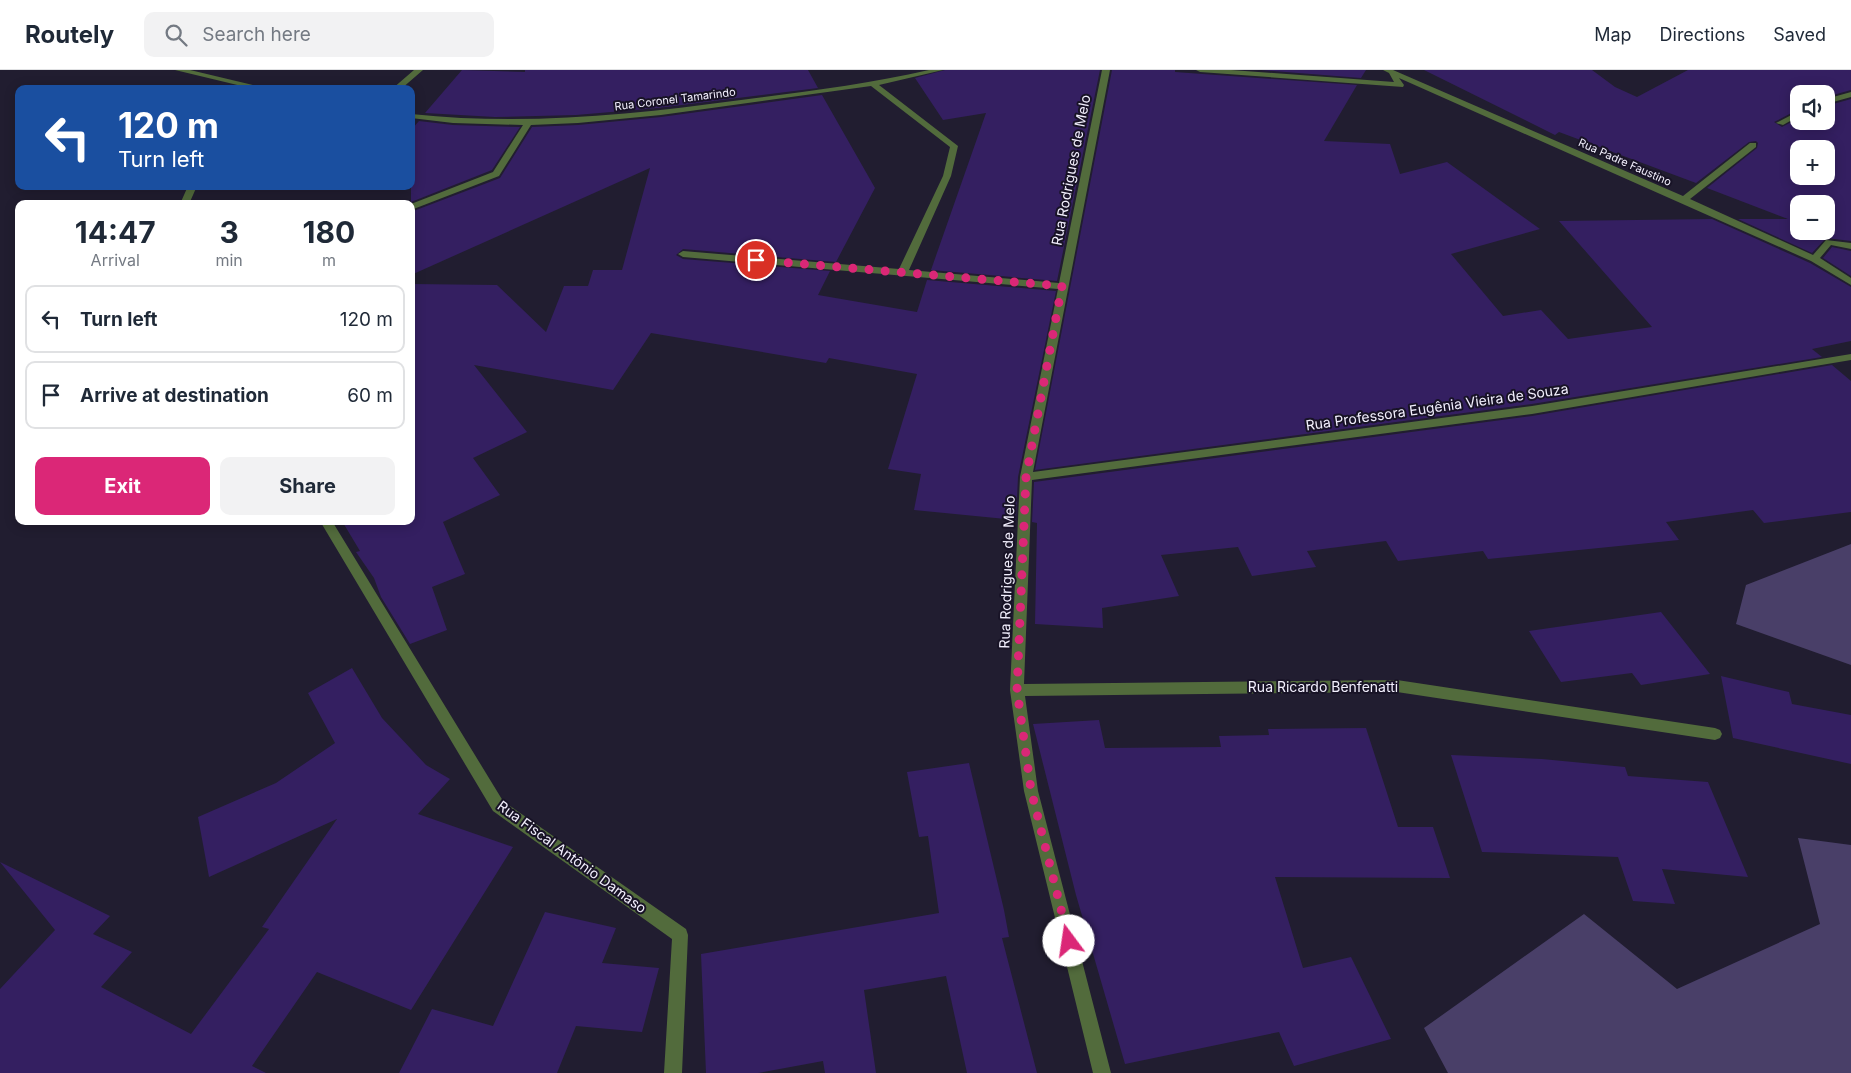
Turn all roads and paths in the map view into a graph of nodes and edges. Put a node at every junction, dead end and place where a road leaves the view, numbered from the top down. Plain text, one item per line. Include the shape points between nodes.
1 (179, 70) edge
2 (419, 70) edge
3 (939, 70) edge
4 (1106, 70) edge
5 (1200, 70) edge
6 (1402, 70) edge
7 (1389, 71) edge
8 (873, 84) junction
9 (248, 85) edge
10 (401, 85) edge
11 (1851, 94) edge
12 (1835, 99) edge
13 (415, 117) edge
14 (1790, 118) edge
15 (1780, 123) dead end
16 (528, 124) junction
17 (1753, 145) dead end
18 (1684, 200) junction
19 (415, 205) edge
20 (1851, 246) edge
21 (683, 254) dead end
22 (1814, 260) junction
23 (903, 272) junction
24 (1851, 282) edge
25 (1062, 286) junction
26 (1851, 357) edge
27 (1026, 477) junction
28 (328, 525) edge
29 (1017, 690) junction
30 (1715, 734) dead end
31 (673, 1073) edge
32 (1102, 1073) edge

1 - 9 street
2 - 10 street
3 - 8 street, Rua Coronel Tamarindo
4 - 25 street, Rua Rodrigues de Melo
5 - 7 street via 1400,85
6 - 7 street
7 - 18 street, Rua Padre Faustino
8 - 16 street, Rua Coronel Tamarindo via 627,118
8 - 23 street via 954,146 947,176
11 - 12 street
13 - 16 street, Rua Coronel Tamarindo via 454,122
14 - 15 street
16 - 19 street via 496,174
17 - 18 street
18 - 22 street, Rua Padre Faustino
20 - 22 street via 1829,242
21 - 23 street
22 - 24 street, Rua Padre Faustino
23 - 25 street
25 - 27 street, Rua Rodrigues de Melo
26 - 27 street, Rua Professora Eugênia Vieira de Souza via 1532,410
27 - 29 street, Rua Rodrigues de Melo
28 - 31 street, Rua Fiscal Antônio Damaso via 498,806 680,935
29 - 30 street, Rua Ricardo Benfenatti via 1397,686
29 - 32 street, Rua Rodrigues de Melo via 1031,790

